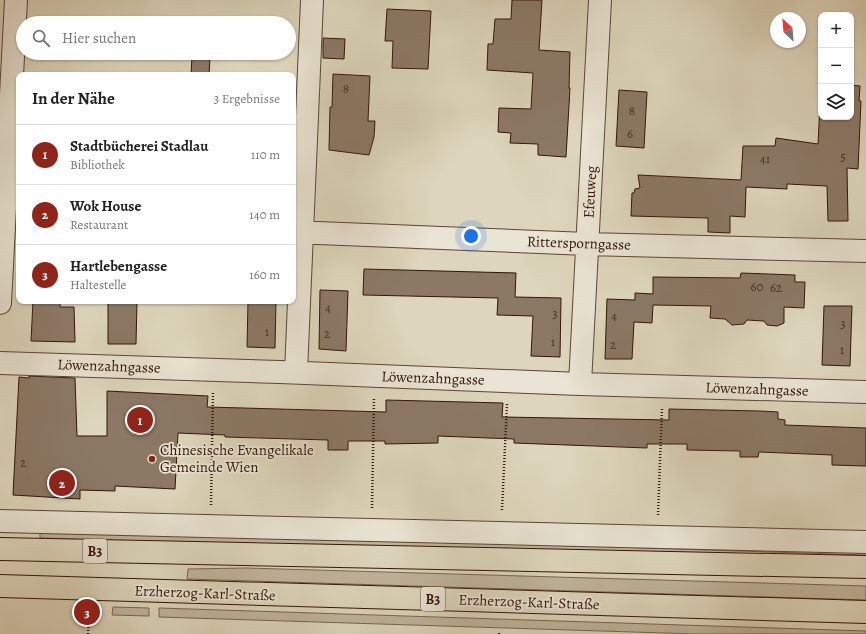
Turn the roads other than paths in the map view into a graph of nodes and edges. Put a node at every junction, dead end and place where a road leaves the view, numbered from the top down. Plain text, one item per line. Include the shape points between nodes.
1 (16, 0) edge
2 (312, 0) edge
3 (600, 0) edge
4 (8, 226) edge
5 (297, 232) edge
6 (587, 244) junction
7 (866, 251) edge
8 (0, 303) edge
9 (0, 363) edge
10 (296, 372) junction
11 (580, 384) junction
12 (866, 392) edge
13 (0, 521) edge
14 (866, 542) edge
15 (0, 549) edge
16 (866, 567) edge
17 (0, 586) edge
18 (866, 612) edge

1 - 4 street
2 - 5 street
3 - 6 street, Efeuweg
4 - 8 street
5 - 6 street, Rittersporngasse
5 - 10 street
6 - 7 street, Rittersporngasse
6 - 11 street, Efeuweg
9 - 10 street, Löwenzahngasse
10 - 11 street, Löwenzahngasse
11 - 12 street, Löwenzahngasse
13 - 14 street
15 - 16 main road, B3
17 - 18 main road, Erzherzog-Karl-Straße / B3

